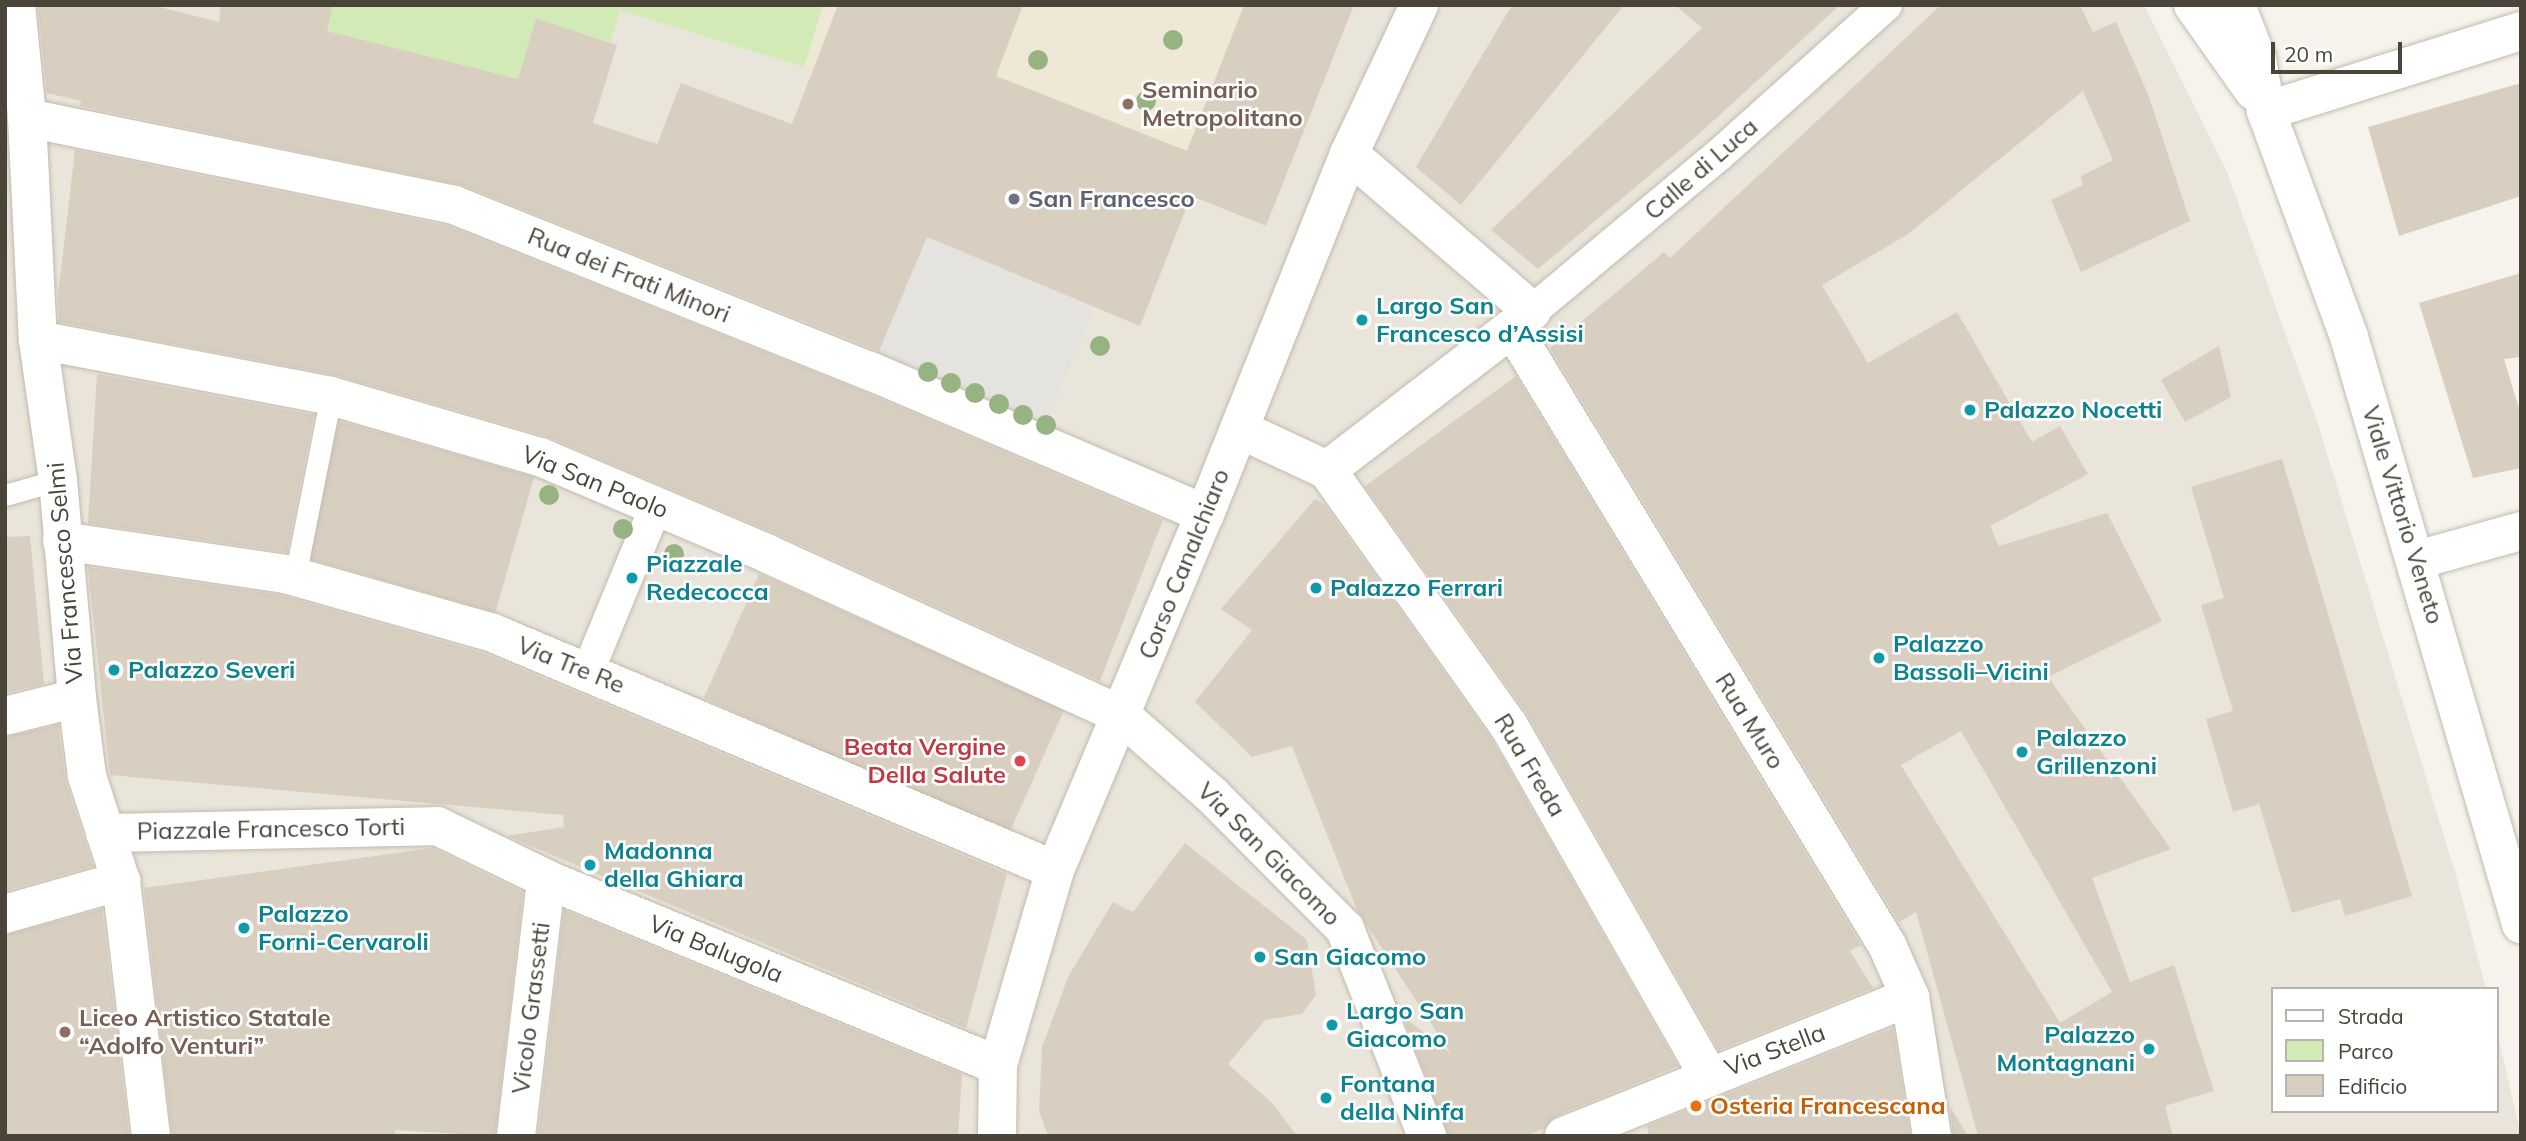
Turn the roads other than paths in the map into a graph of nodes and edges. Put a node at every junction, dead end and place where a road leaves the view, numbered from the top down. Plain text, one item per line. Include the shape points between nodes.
1 (16, 5) edge
2 (1419, 5) edge
3 (1885, 5) edge
4 (2193, 5) edge
5 (2236, 5) edge
6 (2521, 31) edge
7 (2266, 111) junction
8 (27, 118) junction
9 (1349, 154) junction
10 (1522, 320) junction
11 (38, 340) junction
12 (331, 396) junction
13 (1239, 429) junction
14 (1326, 470) junction
15 (58, 480) junction
16 (5, 495) edge
17 (656, 506) junction
18 (1205, 514) junction
19 (2521, 531) edge
20 (62, 541) junction
21 (2417, 560) junction
22 (295, 577) junction
23 (587, 671) junction
24 (77, 698) junction
25 (1121, 715) junction
26 (5, 716) edge
27 (437, 826) joint
28 (105, 833) junction
29 (1055, 870) junction
30 (121, 881) junction
31 (553, 882) junction
32 (5, 914) edge
33 (2521, 924) edge
34 (1910, 997) junction
35 (998, 1065) junction
36 (1709, 1076) junction
37 (1626, 1123) edge
38 (151, 1136) edge
39 (516, 1136) edge
40 (997, 1136) edge
41 (1427, 1136) edge
42 (1564, 1136) edge
43 (1932, 1136) edge

1 - 8 street, Via Francesco Selmi
2 - 9 street, Corso Canalchiaro
3 - 10 street, Calle di Luca via 1720,154
4 - 7 street, Viale Vittorio Veneto
5 - 7 street, Viale Vittorio Veneto via 2257,59
6 - 7 street
7 - 21 street, Viale Vittorio Veneto via 2349,337
8 - 11 street, Via Francesco Selmi
8 - 18 street, Rua dei Frati Minori via 454,205 870,371
9 - 10 street
9 - 13 street, Corso Canalchiaro
10 - 14 street
10 - 34 street, Rua Muro via 1886,945
11 - 12 street, Via San Paolo
11 - 15 street, Via Francesco Selmi
12 - 17 street, Via San Paolo via 540,457
12 - 22 lane
13 - 14 street
13 - 18 street, Corso Canalchiaro
14 - 36 street, Rua Freda via 1509,726
15 - 16 lane
15 - 20 street, Via Francesco Selmi
17 - 23 street
17 - 25 street, Via San Paolo
18 - 25 street, Corso Canalchiaro
19 - 21 street
20 - 22 street, Via Tre Re
20 - 24 street, Via Francesco Selmi
21 - 33 street, Viale Vittorio Veneto
22 - 23 street, Via Tre Re via 493,633
23 - 29 street, Via Tre Re
24 - 26 street
24 - 28 street, Via Francesco Selmi via 86,776
25 - 29 street, Corso Canalchiaro
25 - 41 street, Via San Giacomo via 1212,794 1345,929
27 - 28 street, Piazzale Francesco Torti
27 - 31 street, Via Balugola
28 - 30 street, Via Francesco Selmi
29 - 35 street, Corso Canalchiaro
30 - 32 street
30 - 38 street, Via Francesco Selmi
31 - 35 street, Via Balugola
31 - 39 street, Vicolo Grassetti via 544,897
34 - 36 street, Via Stella
34 - 43 street, Rua Muro
35 - 40 street, Corso Canalchiaro
36 - 37 street, Via Stella
37 - 42 street, Via Stella

